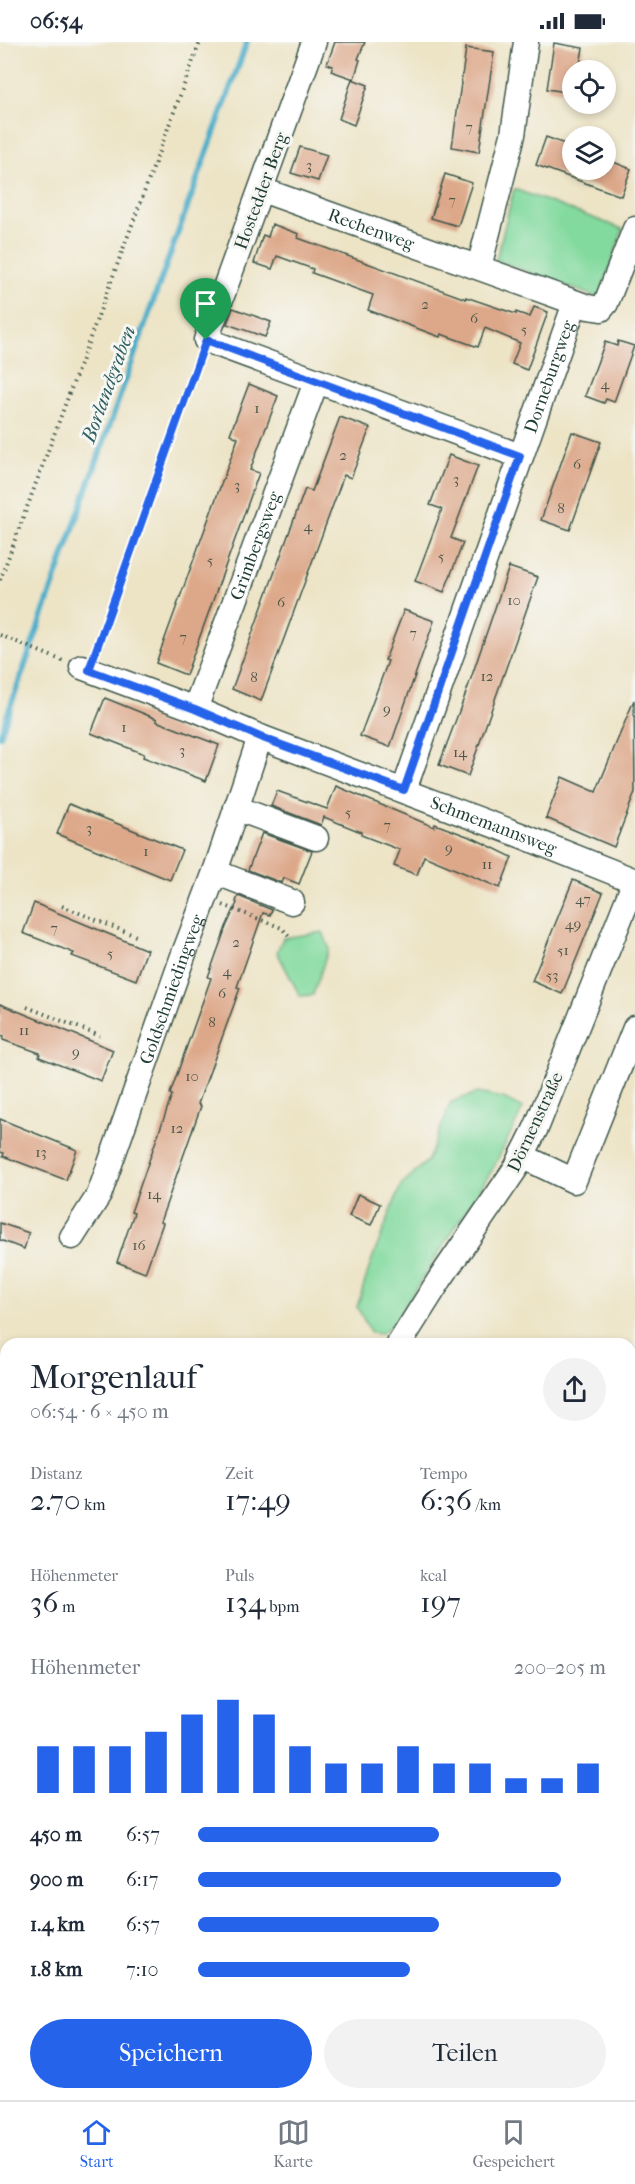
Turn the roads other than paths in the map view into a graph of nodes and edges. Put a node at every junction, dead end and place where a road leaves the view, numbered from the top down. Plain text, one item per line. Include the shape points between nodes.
1 (314, 42) edge
2 (525, 42) edge
3 (262, 190) junction
4 (635, 229) edge
5 (479, 267) junction
6 (575, 303) junction
7 (316, 382) junction
8 (520, 456) junction
9 (86, 668) road end
10 (195, 709) junction
11 (260, 737) junction
12 (404, 790) junction
13 (236, 808) junction
14 (316, 838) dead end
15 (215, 872) junction
16 (635, 881) edge
17 (292, 902) dead end
18 (635, 1028) edge
19 (522, 1156) junction
20 (72, 1237) dead end
21 (403, 1338) edge

1 - 3 street, Hostedder Berg
2 - 5 street via 513,135
3 - 5 street, Rechenweg
3 - 7 street, Hostedder Berg via 206,340
4 - 6 street, Rechenweg via 606,303 601,309
5 - 6 street, Rechenweg
6 - 8 street, Dorneburgweg
7 - 8 street
7 - 10 street, Grimbergsweg
8 - 12 street, Dorneburgweg
9 - 10 street, Schmemannsweg
10 - 11 street, Schmemannsweg
11 - 12 street, Schmemannsweg
11 - 13 street, Goldschmiedingweg
12 - 16 street, Schmemannsweg
13 - 14 street
13 - 15 street, Goldschmiedingweg
15 - 17 street
15 - 20 street, Goldschmiedingweg via 99,1195
16 - 19 street, Dörnenstraße
18 - 19 street via 574,1181
19 - 21 street, Dörnenstraße

